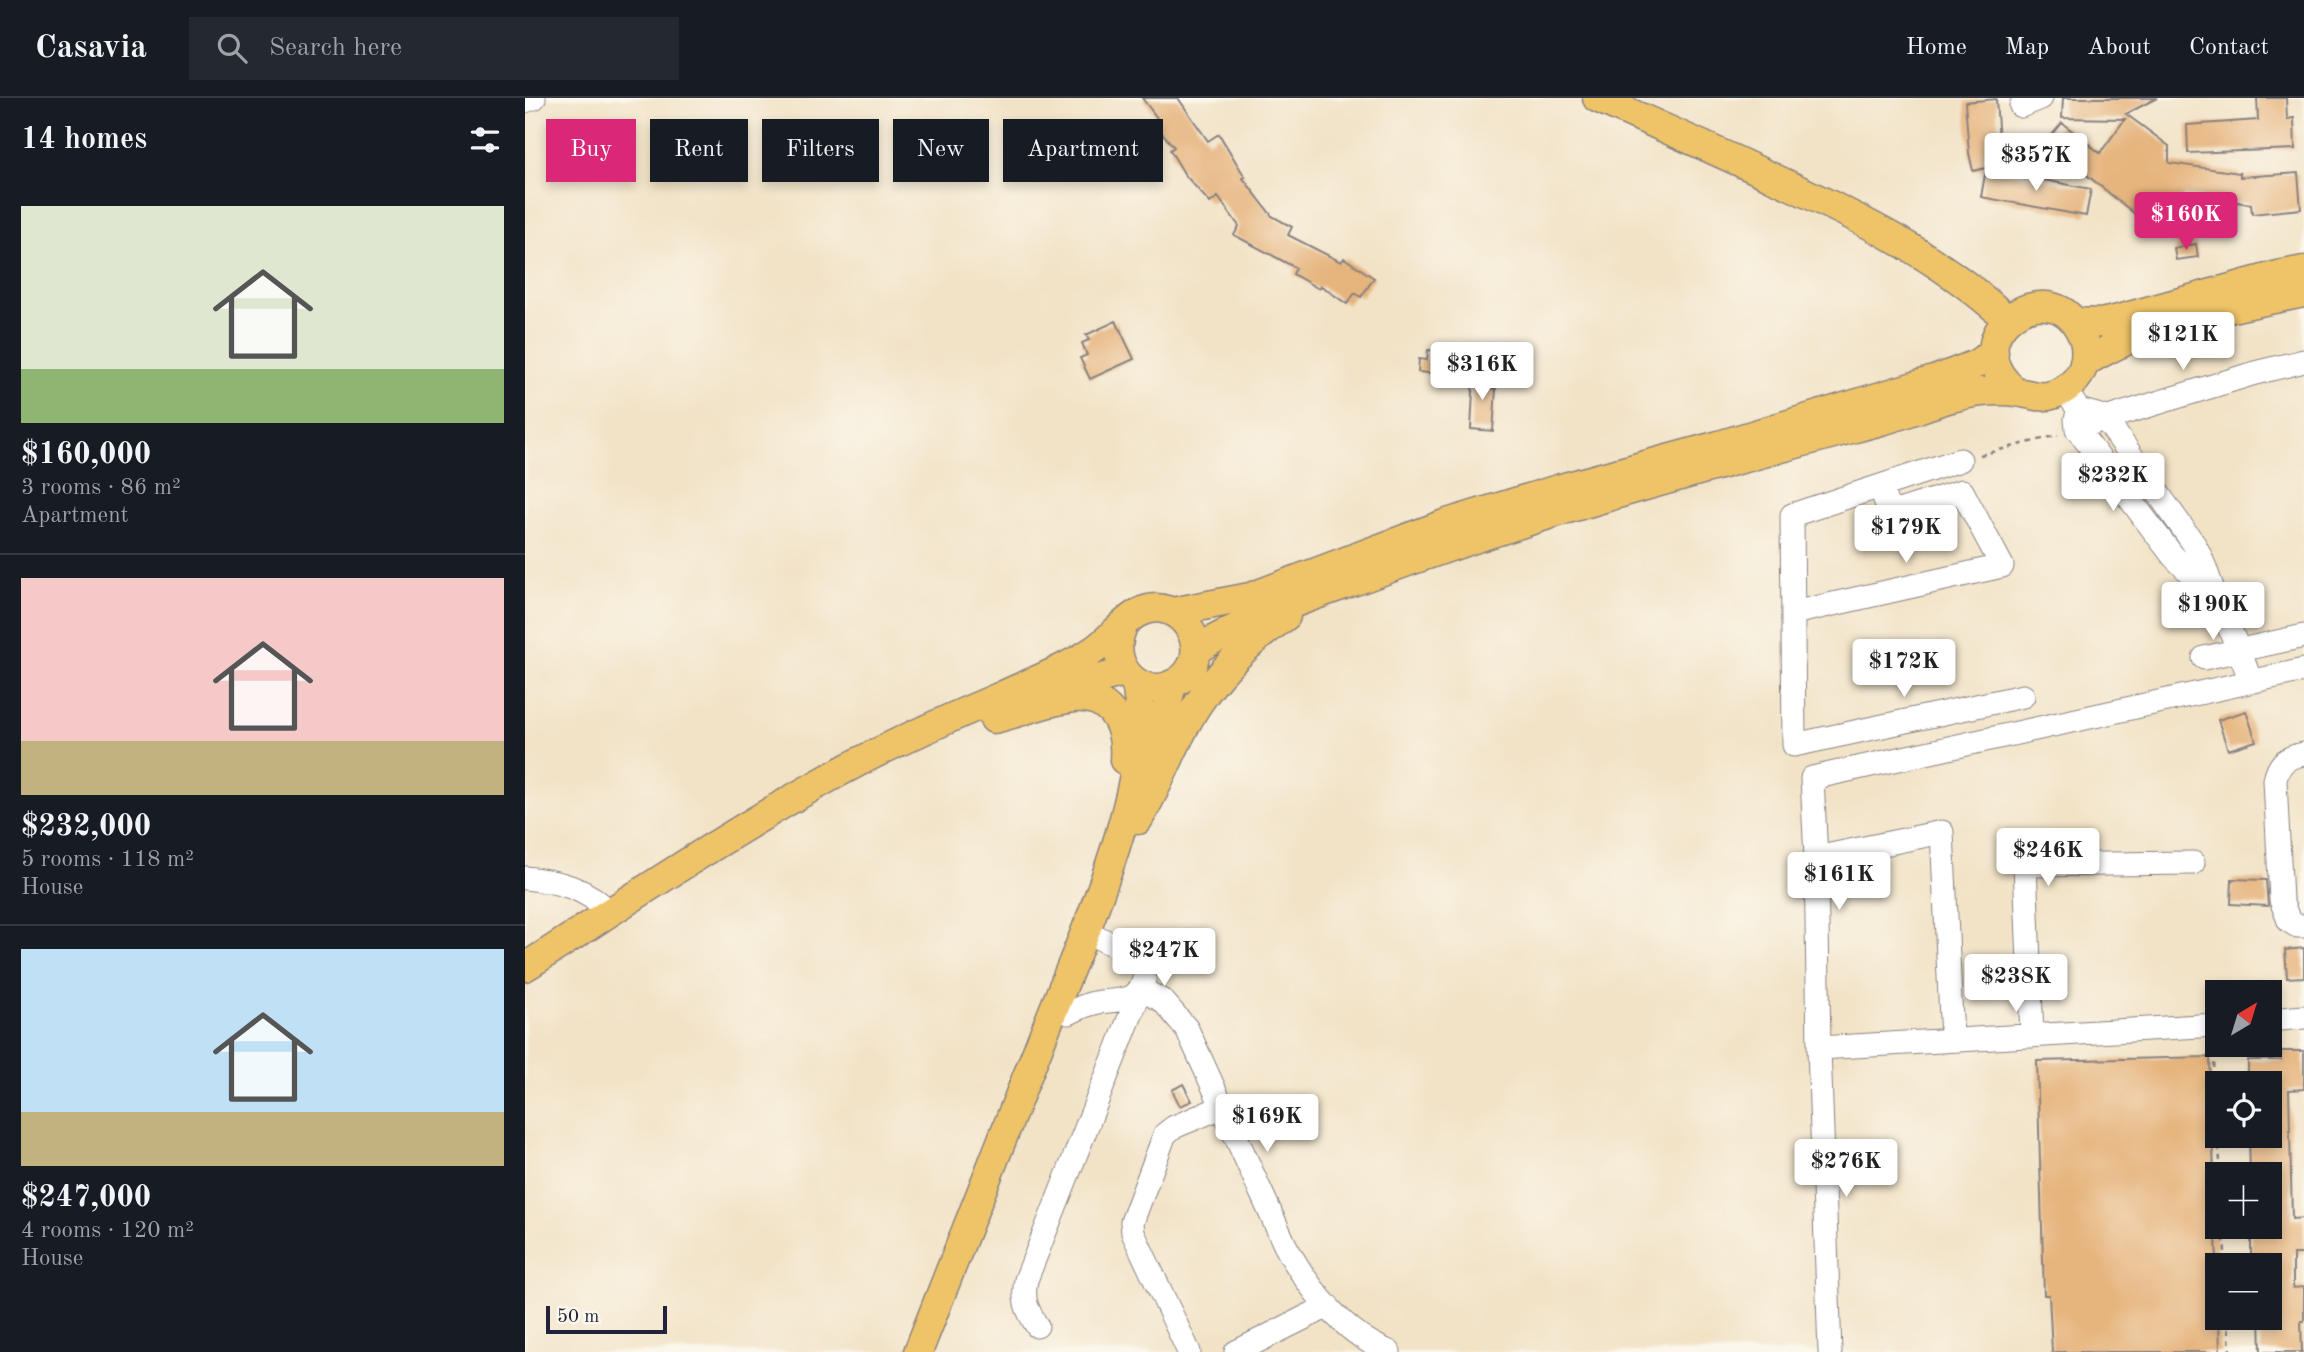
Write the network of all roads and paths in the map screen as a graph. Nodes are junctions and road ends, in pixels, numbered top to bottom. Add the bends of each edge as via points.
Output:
1 (534, 98) edge
2 (1605, 100) edge
3 (525, 102) edge
4 (2304, 270) edge
5 (2304, 293) edge
6 (2007, 319) junction
7 (2075, 322) junction
8 (1994, 352) junction
9 (2304, 361) edge
10 (2084, 363) junction
11 (2018, 391) junction
12 (2074, 409) junction
13 (2104, 417) junction
14 (1960, 460) joint
15 (1880, 486) junction
16 (2212, 587) junction
17 (1328, 591) junction
18 (1173, 612) junction
19 (1793, 612) junction
20 (1123, 626) junction
21 (2304, 636) edge
22 (1196, 650) junction
23 (2241, 650) junction
24 (2204, 658) dead end
25 (2304, 670) edge
26 (1130, 676) junction
27 (2251, 682) junction
28 (1172, 684) junction
29 (2022, 696) dead end
30 (994, 719) junction
31 (2304, 754) edge
32 (1130, 820) junction
33 (1816, 858) junction
34 (2193, 863) dead end
35 (525, 878) edge
36 (610, 913) junction
37 (2304, 926) edge
38 (1097, 937) junction
39 (525, 967) edge
40 (525, 986) edge
41 (1141, 989) junction
42 (1069, 1013) junction
43 (2304, 1017) edge
44 (2282, 1019) edge
45 (2205, 1026) edge
46 (2032, 1035) junction
47 (1952, 1039) junction
48 (1819, 1048) junction
49 (1222, 1107) junction
50 (1328, 1306) junction
51 (1037, 1326) dead end
52 (2229, 1330) edge
53 (918, 1352) edge
54 (935, 1352) edge
55 (1189, 1352) edge
56 (1236, 1352) edge
57 (1389, 1352) edge
58 (1830, 1352) edge
59 (2230, 1352) edge

1 - 3 street
2 - 6 main road via 1845,211 1930,260
4 - 7 main road via 2115,320
5 - 10 main road via 2159,328 2120,342
6 - 7 main road via 2025,308 2047,306
6 - 8 main road via 1999,329
7 - 10 main road via 2084,341
8 - 11 main road via 2000,375
8 - 18 main road via 1934,380 1444,524 1250,597
9 - 13 street
10 - 12 main road
11 - 12 main road via 2041,397 2056,394
11 - 17 main road via 1957,396 1608,497 1452,545
12 - 13 street
12 - 14 path
12 - 16 street via 2173,556
13 - 16 street via 2194,544
14 - 15 street
15 - 19 street via 1792,515
15 - 19 street via 1893,511 1962,491 2002,566
16 - 23 street
17 - 22 main road via 1238,626
17 - 32 main road via 1272,627 1219,675 1180,735 1166,769
18 - 20 main road via 1145,610
18 - 22 main road via 1188,623
19 - 29 street via 1794,745
20 - 26 main road via 1117,649 1119,662
20 - 36 main road via 1078,660 828,779
21 - 23 street
22 - 28 main road via 1189,671
23 - 24 street
23 - 27 street
25 - 27 street
26 - 28 main road via 1153,687
26 - 30 main road via 1075,685
26 - 32 main road via 1139,697
27 - 33 street via 1812,778
28 - 32 main road
30 - 32 main road via 1069,699 1082,698 1107,707 1125,741
30 - 40 main road via 910,756 763,835
31 - 37 street via 2283,761 2275,780 2281,900 2289,921
32 - 38 main road via 1121,878
32 - 53 main road
33 - 47 street via 1942,832
33 - 48 street
34 - 46 street via 2025,865
35 - 36 street via 585,892
36 - 39 main road
38 - 41 street via 1141,958 1145,970
38 - 42 main road
41 - 42 street via 1131,998 1091,1004
41 - 49 street via 1163,1002 1187,1029
41 - 51 street via 1026,1280 1025,1307
42 - 54 main road
43 - 44 street
45 - 46 street
46 - 47 street
47 - 48 street
48 - 58 street
49 - 50 street via 1285,1245
49 - 55 street via 1165,1134 1132,1222 1133,1233
50 - 56 street
50 - 57 street via 1360,1335
52 - 59 path

